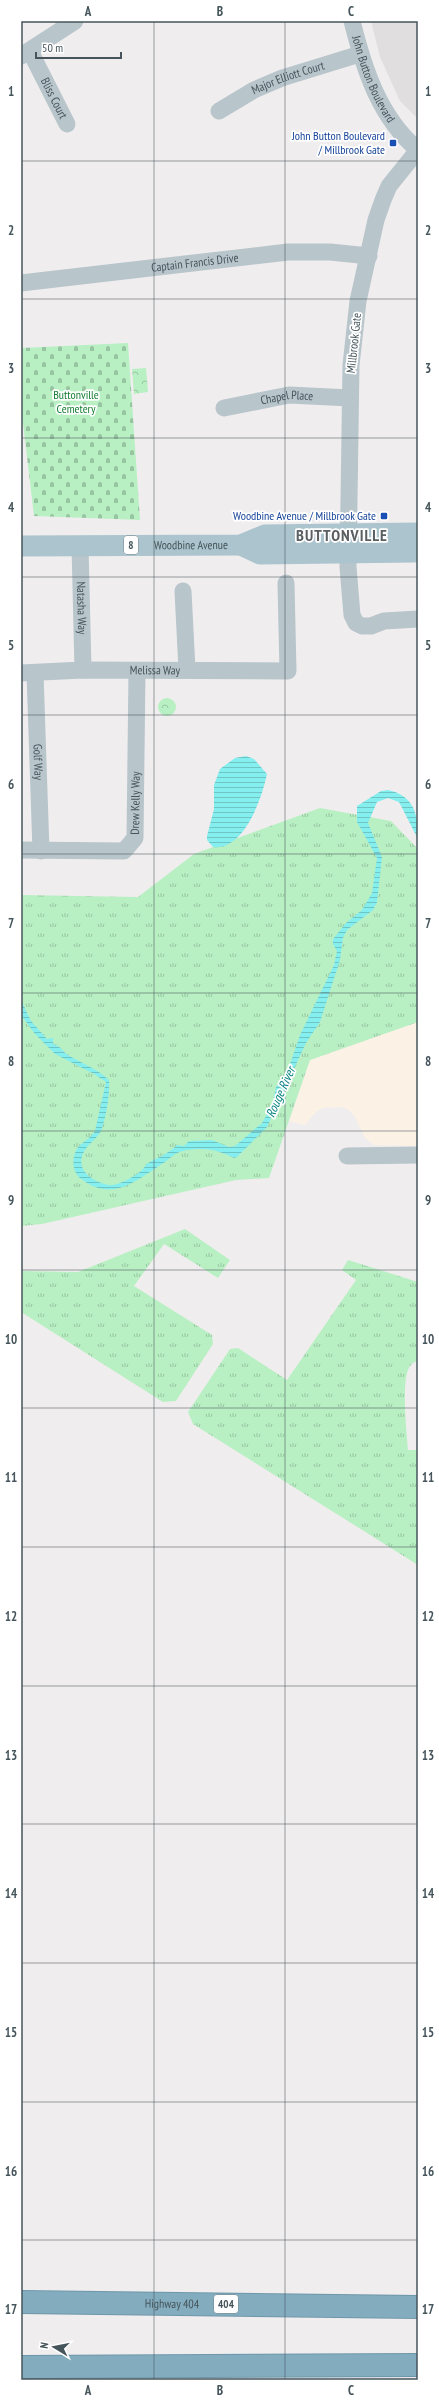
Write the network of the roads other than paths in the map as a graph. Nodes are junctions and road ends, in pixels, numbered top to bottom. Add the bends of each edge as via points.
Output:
1 (75, 21) edge
2 (352, 21) edge
3 (25, 53) edge
4 (360, 54) junction
5 (219, 111) dead end
6 (67, 124) dead end
7 (418, 150) edge
8 (369, 256) junction
9 (21, 283) edge
10 (350, 398) junction
11 (224, 408) dead end
12 (418, 532) edge
13 (349, 542) junction
14 (21, 546) edge
15 (80, 546) junction
16 (418, 550) edge
17 (286, 583) dead end
18 (183, 591) dead end
19 (418, 619) edge
20 (83, 670) junction
21 (188, 670) junction
22 (137, 671) junction
23 (28, 673) edge
24 (21, 850) edge
25 (41, 851) junction
26 (418, 1155) edge
27 (347, 1156) dead end
28 (26, 2301) edge
29 (418, 2307) edge
30 (418, 2365) edge
31 (21, 2368) edge

1 - 3 street
2 - 4 street, John Button Boulevard
3 - 6 street, Bliss Court
4 - 5 street, Major Elliott Court via 282,78 254,90
4 - 7 street, John Button Boulevard via 386,114 400,133
7 - 8 street, Millbrook Gate via 390,186 376,220
8 - 9 street, Captain Francis Drive via 330,252 288,252
8 - 10 street, Millbrook Gate via 353,335
10 - 11 street, Chapel Place via 290,395
10 - 13 street, Millbrook Gate
12 - 13 main road, Woodbine Avenue / 8
13 - 15 main road, Woodbine Avenue / 8 via 260,554 241,545
13 - 16 main road, Woodbine Avenue / 8 via 414,552
13 - 19 street, Millbrook Gate via 352,615 356,623 371,626 384,621
14 - 15 main road, Woodbine Avenue / 8
15 - 20 street, Natasha Way
17 - 21 street, Melissa Way via 288,671
18 - 21 street
20 - 22 street, Melissa Way
20 - 23 street, Melissa Way
21 - 22 street, Melissa Way
22 - 25 street, Drew Kelly Way via 135,838 124,851
23 - 25 street, Golf Way
24 - 25 street, Drew Kelly Way
26 - 27 street
28 - 29 highway, Highway 404 / 404
30 - 31 highway

